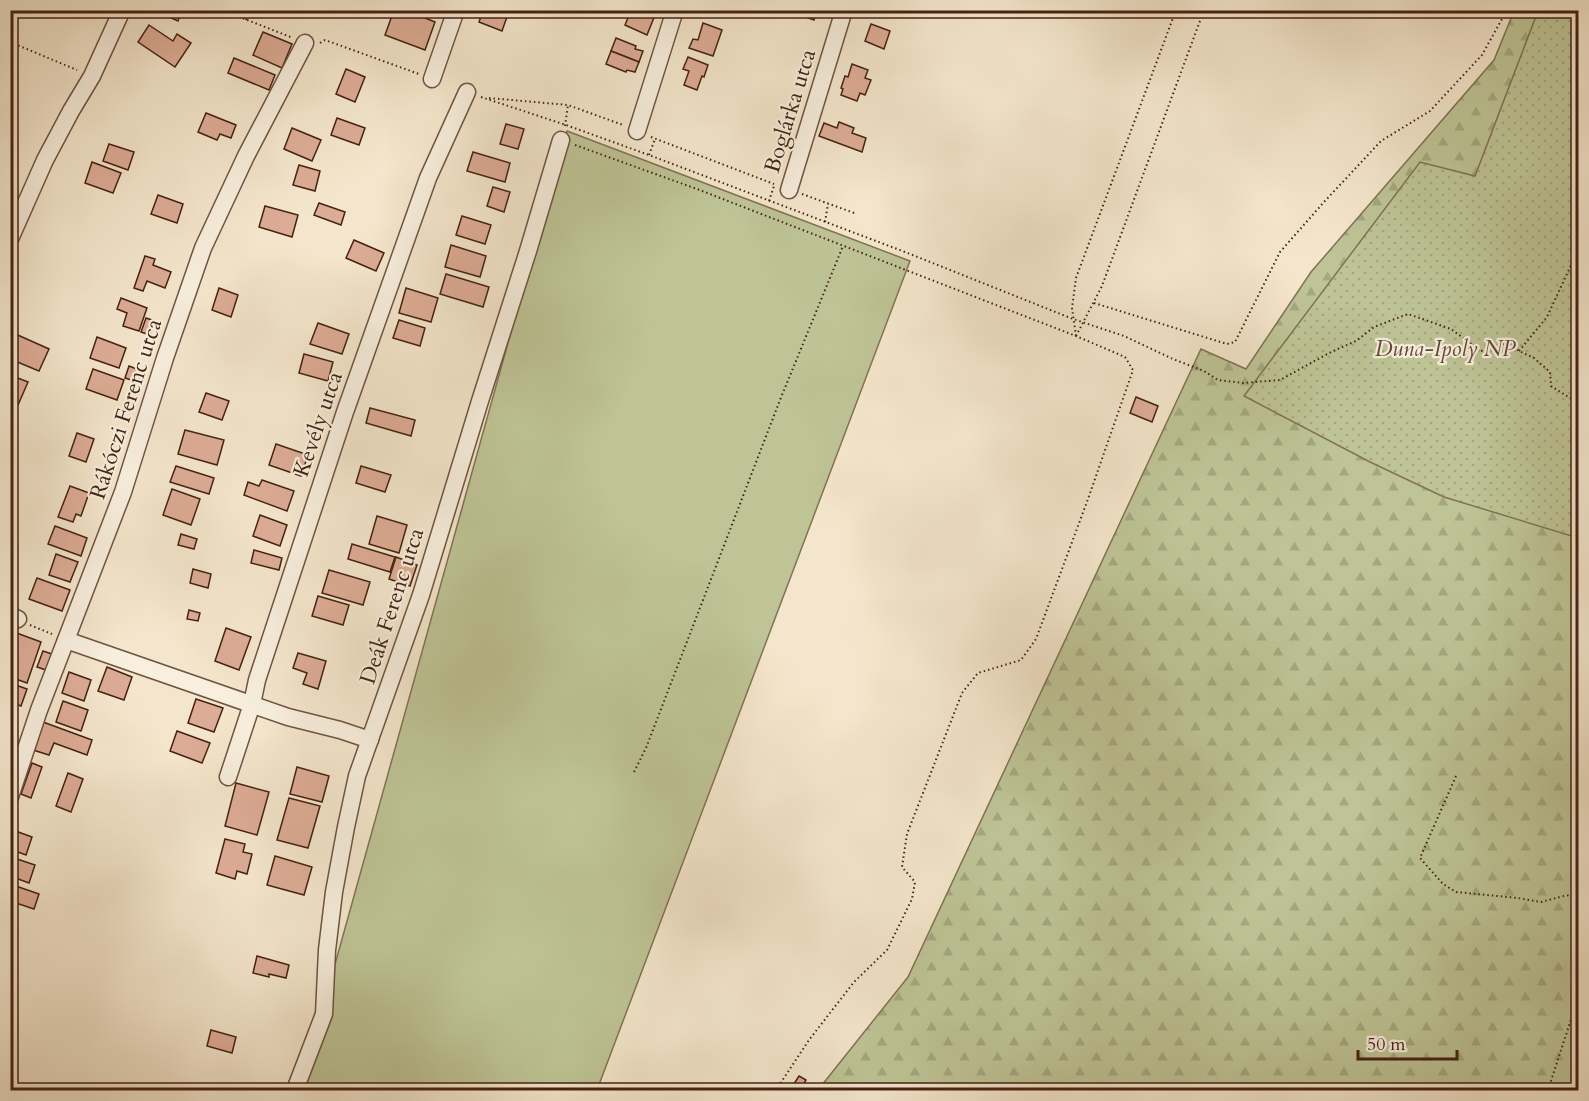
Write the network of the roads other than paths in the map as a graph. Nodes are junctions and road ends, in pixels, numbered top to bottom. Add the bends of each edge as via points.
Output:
1 (122, 10) edge
2 (456, 10) edge
3 (675, 10) edge
4 (844, 10) edge
5 (305, 43) road end
6 (432, 79) road end
7 (467, 92) dead end
8 (638, 131) road end
9 (563, 132) road end
10 (782, 187) road end
11 (10, 239) edge
12 (66, 640) junction
13 (252, 704) junction
14 (370, 740) junction
15 (228, 777) dead end
16 (10, 797) edge
17 (295, 1090) edge

1 - 11 street via 92,76 45,160
2 - 6 street
3 - 8 street
4 - 10 street, Boglárka utca
5 - 12 street, Rákóczi Ferenc utca via 203,248 123,492
7 - 13 street, Kevély utca via 428,178 345,412
9 - 14 street, Deák Ferenc utca via 421,595
12 - 13 street
12 - 16 street, Rákóczi Ferenc utca
13 - 14 street
13 - 15 street, Kevély utca
14 - 17 street, Deák Ferenc utca via 357,776 334,892 324,1014

